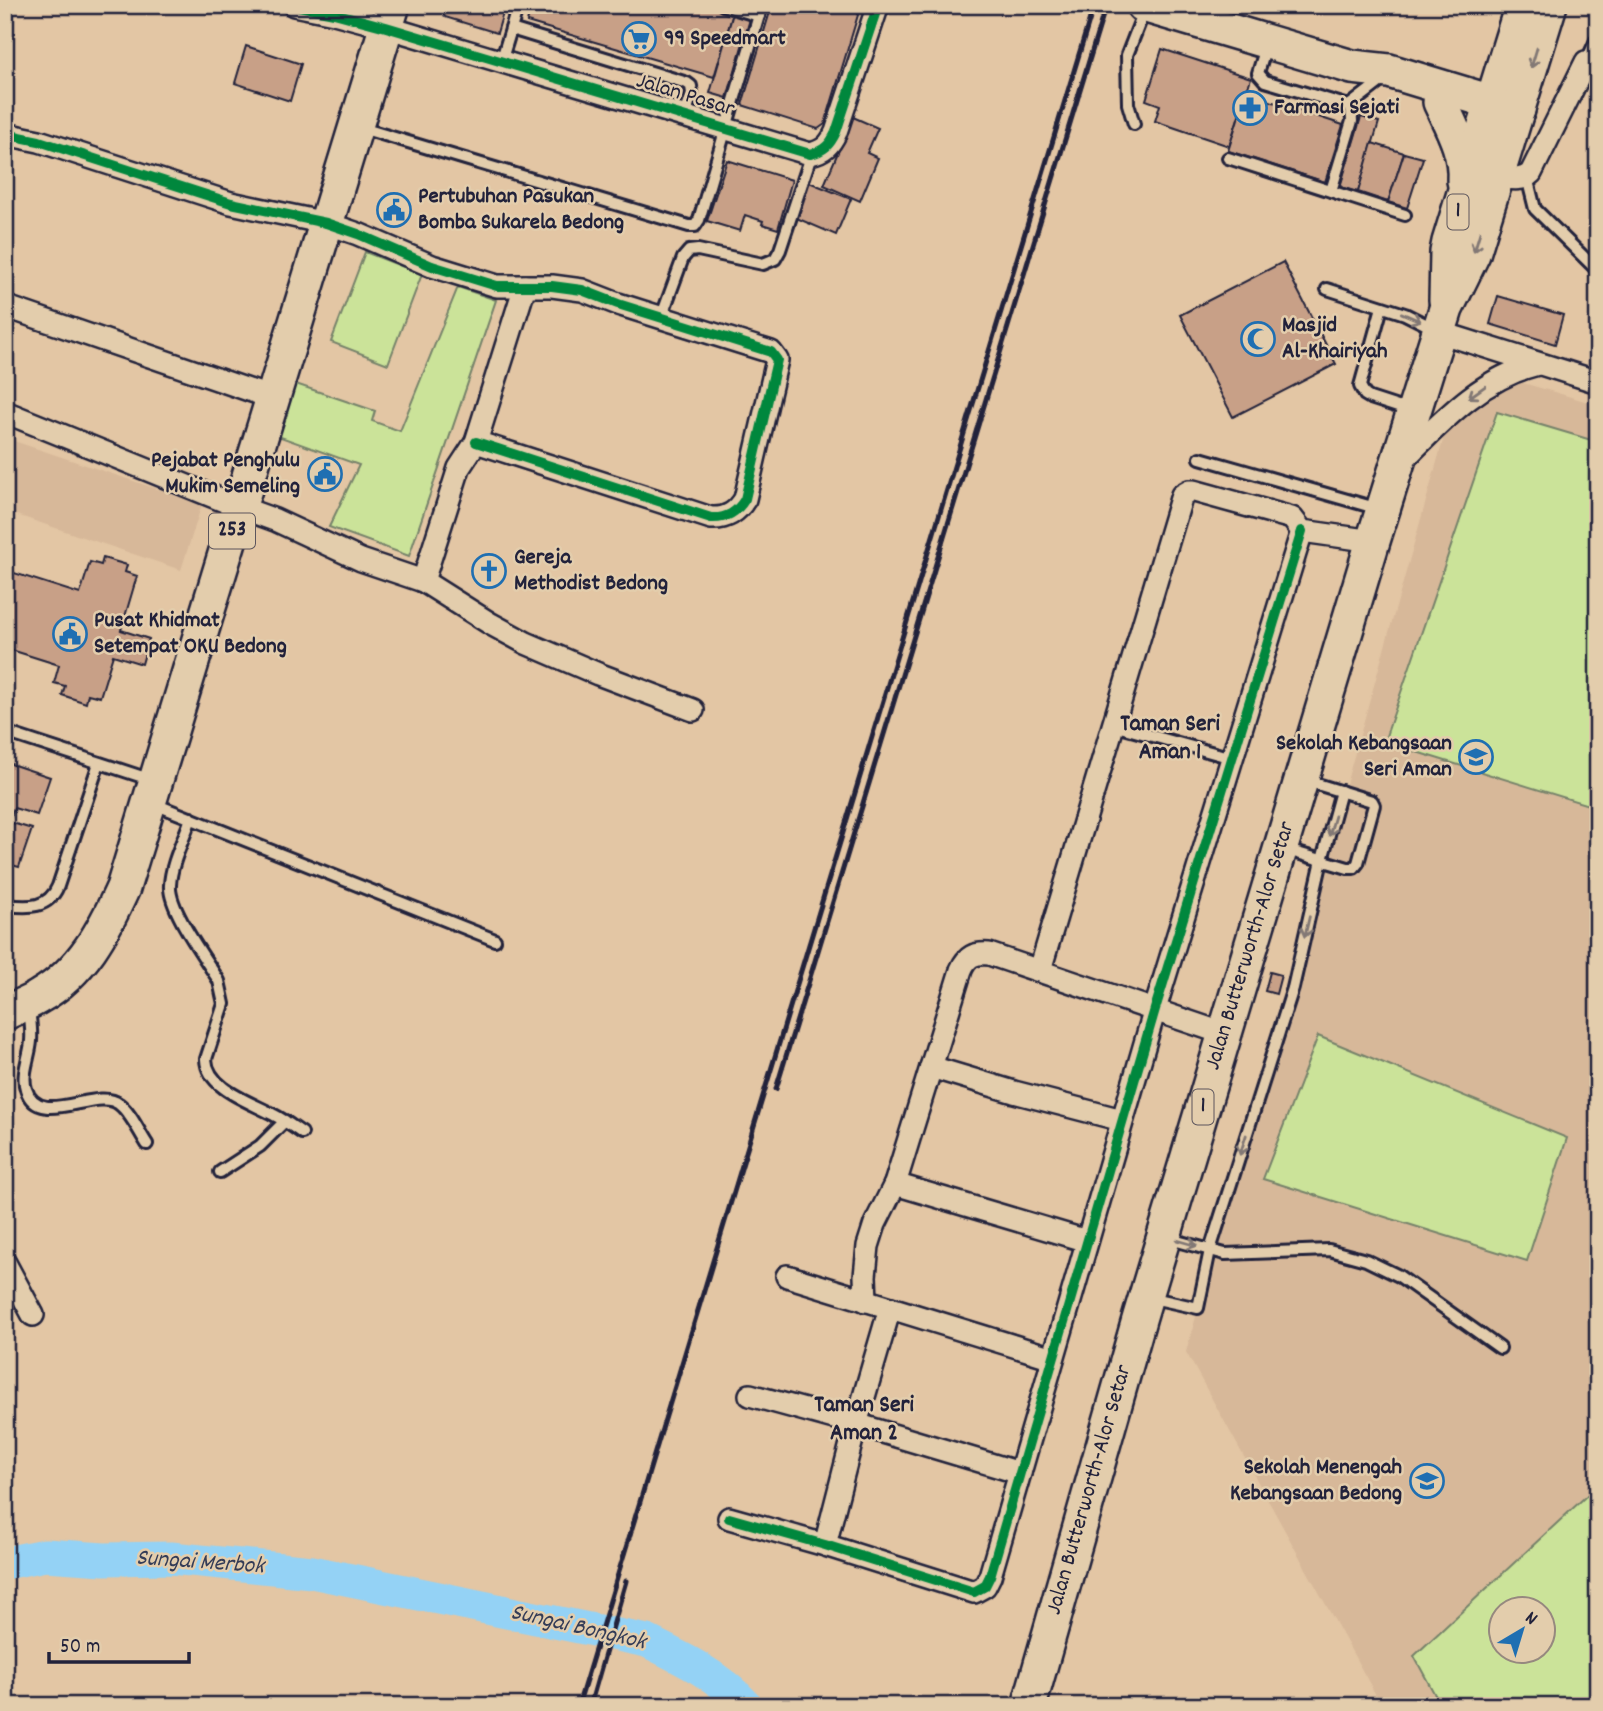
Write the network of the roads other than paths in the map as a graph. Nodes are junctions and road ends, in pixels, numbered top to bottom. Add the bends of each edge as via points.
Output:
1 (294, 5) edge
2 (518, 5) edge
3 (723, 5) edge
4 (878, 5) edge
5 (1522, 5) edge
6 (1550, 5) edge
7 (1144, 6) edge
8 (761, 11) edge
9 (389, 16) edge
10 (511, 29) junction
11 (1598, 36) edge
12 (1267, 41) junction
13 (1508, 49) junction
14 (501, 62) junction
15 (1592, 62) edge
16 (1366, 74) junction
17 (1446, 96) junction
18 (1351, 105) junction
19 (1502, 114) junction
20 (684, 118) junction
21 (1133, 124) dead end
22 (355, 127) junction
23 (726, 130) junction
24 (5, 134) edge
25 (813, 153) junction
26 (1228, 158) dead end
27 (1512, 177) junction
28 (1331, 191) junction
29 (1464, 194) junction
30 (1405, 215) dead end
31 (326, 223) junction
32 (1598, 271) edge
33 (525, 286) junction
34 (1328, 289) dead end
35 (1382, 306) junction
36 (7, 307) edge
37 (662, 318) junction
38 (1443, 321) junction
39 (1538, 364) junction
40 (1598, 382) edge
41 (272, 398) junction
42 (5, 412) edge
43 (1414, 412) junction
44 (476, 442) junction
45 (1200, 458) dead end
46 (1396, 466) junction
47 (239, 507) junction
48 (1383, 510) junction
49 (1302, 531) junction
50 (1373, 541) junction
51 (423, 581) junction
52 (693, 710) dead end
53 (1113, 725) junction
54 (5, 732) edge
55 (1232, 758) junction
56 (99, 763) junction
57 (1302, 779) junction
58 (152, 791) junction
59 (1342, 791) junction
60 (191, 818) junction
61 (1281, 848) junction
62 (1322, 860) junction
63 (5, 905) edge
64 (495, 940) dead end
65 (1040, 970) junction
66 (17, 1007) edge
67 (1155, 1009) junction
68 (1225, 1034) junction
69 (931, 1067) junction
70 (1122, 1120) junction
71 (285, 1121) junction
72 (302, 1133) dead end
73 (147, 1144) dead end
74 (220, 1172) dead end
75 (895, 1184) junction
76 (1163, 1237) junction
77 (1087, 1241) junction
78 (1210, 1250) junction
79 (5, 1263) edge
80 (787, 1276) dead end
81 (1145, 1296) junction
82 (866, 1301) junction
83 (890, 1308) junction
84 (33, 1315) dead end
85 (1500, 1348) dead end
86 (1053, 1358) junction
87 (750, 1395) dead end
88 (856, 1424) junction
89 (1020, 1473) junction
90 (729, 1518) dead end
91 (825, 1545) junction
92 (1028, 1706) edge

1 - 9 street, Jalan Pasar
2 - 10 lane
3 - 8 lane
4 - 25 street via 836,132 827,147
5 - 13 main road, Jalan Butterworth-Alor Setar / 1
6 -> 19 main road, Jalan Butterworth-Alor Setar / 1
7 - 12 main road
7 - 21 lane via 1126,55
8 - 23 lane
9 - 14 street, Jalan Pasar
9 - 22 main road, 253
10 - 14 lane
10 - 20 lane via 687,83 692,94
11 - 15 lane
12 - 16 main road
12 - 18 lane via 1259,69 1262,79
13 - 17 main road via 1484,77
13 - 19 main road, Jalan Butterworth-Alor Setar / 1
14 - 20 street, Jalan Pasar
15 - 27 street via 1535,167
16 - 17 main road via 1389,71
16 - 18 lane
17 - 19 main road
17 - 29 main road via 1465,168
18 - 28 lane via 1352,121
19 - 27 main road, Jalan Butterworth-Alor Setar / 1
19 - 29 main road, Jalan Butterworth-Alor Setar / 1
20 - 23 street, Jalan Pasar
22 - 23 lane via 692,227 699,220
22 - 31 main road, 253
23 - 25 street, Jalan Pasar
24 - 31 street via 231,203
25 - 37 lane via 775,259 763,264 689,251
26 - 28 lane
27 - 32 lane via 1535,209
27 -> 38 main road, Jalan Butterworth-Alor Setar / 1
28 - 30 lane
29 - 38 main road, Jalan Butterworth-Alor Setar / 1 via 1447,252
31 - 33 street via 432,266 497,286
31 - 41 main road, 253
33 - 37 street via 582,290
33 - 44 street
34 - 35 lane
35 -> 38 lane
35 - 43 lane via 1360,386 1370,398
36 - 41 street
37 - 44 street via 771,352 777,360 745,499 730,515 711,518
38 - 39 street
38 - 43 main road, Jalan Butterworth-Alor Setar / 1
39 - 40 street
39 -> 46 street via 1494,380 1463,402
41 - 47 main road, 253
42 - 47 street
43 - 46 main road, Jalan Butterworth-Alor Setar / 1
44 - 51 street via 459,468
45 - 48 lane
46 - 48 main road, Jalan Butterworth-Alor Setar / 1
47 - 51 street via 360,560
47 - 58 main road, 253
48 - 50 main road, Jalan Butterworth-Alor Setar / 1
49 - 50 street
49 - 53 street via 1292,518 1194,491 1182,495
49 - 55 street
50 - 57 main road, Jalan Butterworth-Alor Setar / 1
51 - 52 street via 526,643
53 - 55 lane
53 - 65 street
54 - 56 lane
55 - 67 street
56 - 58 lane
56 - 63 lane via 52,897 33,907
57 - 59 lane
57 - 61 main road, Jalan Butterworth-Alor Setar / 1
58 - 60 lane
58 - 66 main road, 253 via 123,888 90,950 66,977
59 -> 62 lane
59 - 62 lane via 1374,805 1358,863 1354,868
60 - 64 lane
60 - 71 lane via 169,888 223,994 206,1067 227,1090
61 - 62 lane
61 - 68 main road, Jalan Butterworth-Alor Setar / 1
62 -> 78 lane via 1293,988
65 - 67 street
65 - 69 street via 989,954 969,958 961,970
66 - 73 lane via 31,1043 24,1081 34,1101 61,1107 107,1098 118,1102
67 - 68 street
67 - 70 street
68 - 76 main road, Jalan Butterworth-Alor Setar / 1
69 - 70 street
69 - 75 street
70 - 77 street
71 - 72 lane
71 - 74 lane via 253,1152
75 - 77 street
75 - 82 street via 869,1246
76 -> 78 lane
76 - 81 main road, Jalan Butterworth-Alor Setar / 1
77 - 86 street
78 - 81 lane via 1198,1308
78 - 85 lane via 1225,1254 1329,1250 1366,1260 1399,1276
79 - 84 street
80 - 82 street
81 - 92 main road, Jalan Butterworth-Alor Setar / 1
82 - 83 street
83 - 86 street
83 - 88 street
86 - 89 street
87 - 88 street
88 - 89 street
88 - 91 street
89 - 91 street via 990,1576 980,1590
90 - 91 street

